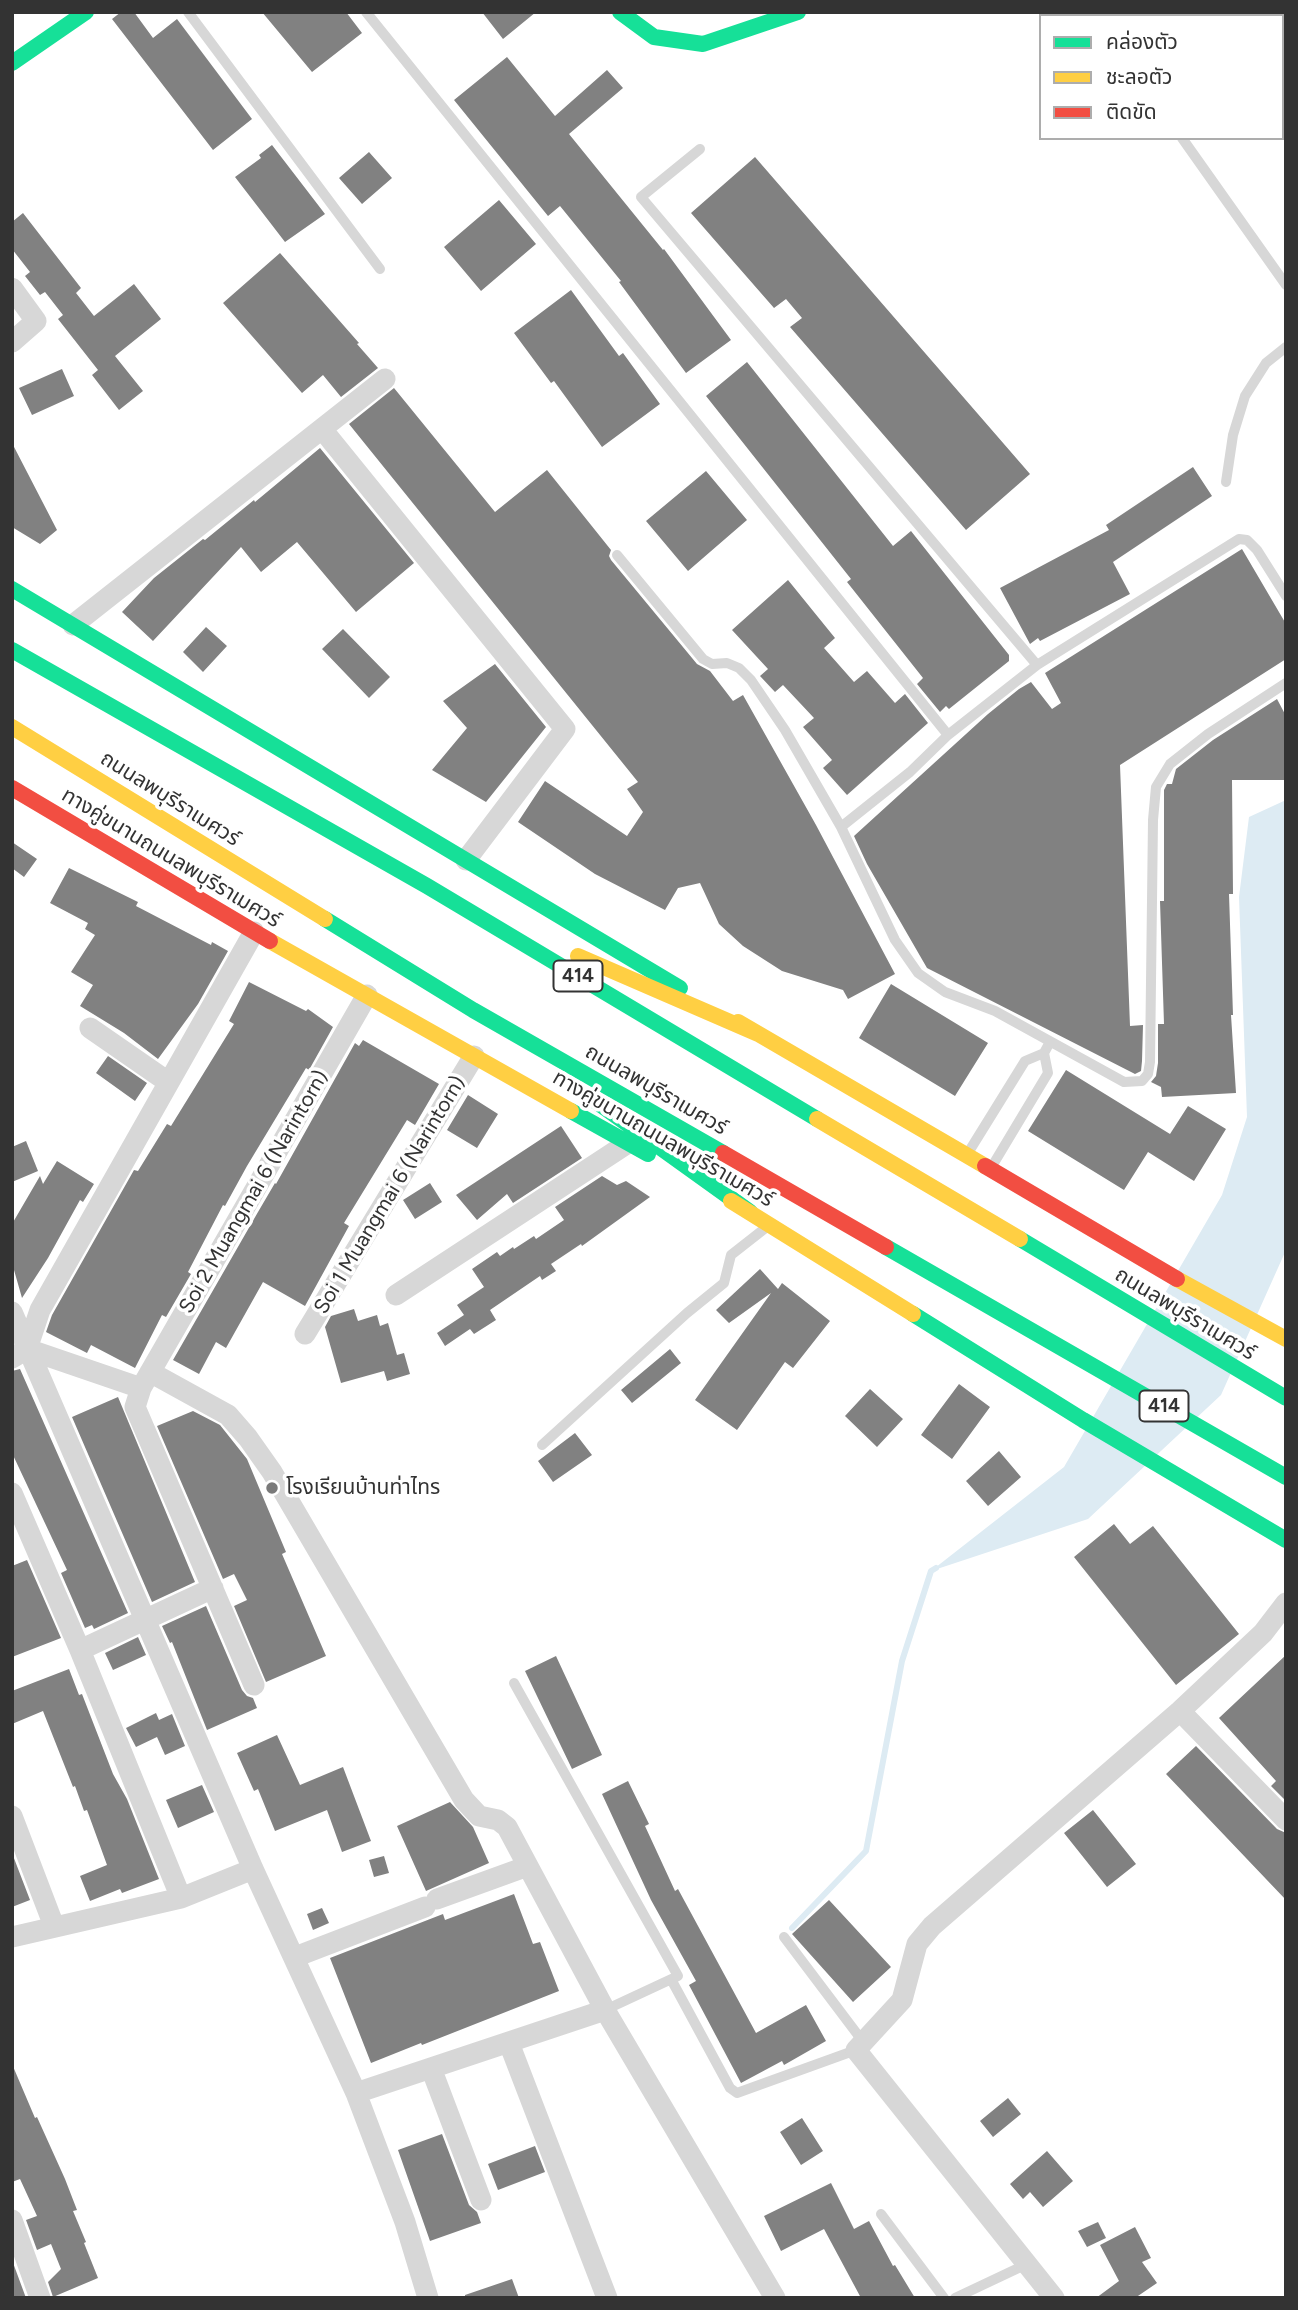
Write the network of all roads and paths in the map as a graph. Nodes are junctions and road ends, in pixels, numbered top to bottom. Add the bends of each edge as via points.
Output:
1 (86, 12) edge
2 (188, 12) edge
3 (366, 12) edge
4 (620, 12) edge
5 (798, 12) edge
6 (12, 63) edge
7 (1183, 140) edge
8 (700, 149) dead end
9 (380, 269) dead end
10 (1286, 285) edge
11 (12, 288) edge
12 (12, 342) edge
13 (1286, 347) edge
14 (385, 379) dead end
15 (322, 429) junction
16 (1226, 482) dead end
17 (617, 555) dead end
18 (12, 589) edge
19 (1286, 596) edge
20 (73, 625) junction
21 (12, 650) edge
22 (1037, 665) junction
23 (1286, 683) edge
24 (12, 727) edge
25 (948, 736) junction
26 (12, 788) edge
27 (841, 827) junction
28 (466, 860) junction
29 (427, 886) junction
30 (254, 932) junction
31 (367, 996) junction
32 (473, 1010) junction
33 (90, 1028) dead end
34 (758, 1034) junction
35 (1050, 1042) junction
36 (1044, 1053) junction
37 (474, 1056) junction
38 (168, 1082) junction
39 (628, 1143) junction
40 (966, 1156) junction
41 (990, 1170) junction
42 (750, 1212) junction
43 (771, 1224) junction
44 (396, 1295) dead end
45 (12, 1311) edge
46 (305, 1334) dead end
47 (1279, 1335) edge
48 (20, 1354) edge
49 (145, 1380) junction
50 (1286, 1398) edge
51 (542, 1445) dead end
52 (1286, 1477) edge
53 (12, 1493) edge
54 (1286, 1540) edge
55 (213, 1588) junction
56 (1286, 1604) edge
57 (144, 1620) junction
58 (80, 1650) junction
59 (514, 1683) dead end
60 (254, 1685) dead end
61 (1180, 1711) junction
62 (12, 1816) edge
63 (1286, 1820) edge
64 (528, 1866) junction
65 (253, 1869) junction
66 (181, 1898) junction
67 (54, 1926) junction
68 (12, 1937) edge
69 (784, 1937) dead end
70 (295, 1957) junction
71 (672, 1981) junction
72 (605, 2010) junction
73 (509, 2043) junction
74 (860, 2046) junction
75 (431, 2068) junction
76 (356, 2093) junction
77 (481, 2200) dead end
78 (881, 2214) dead end
79 (12, 2220) edge
80 (1027, 2264) junction
81 (40, 2298) edge
82 (428, 2298) edge
83 (607, 2298) edge
84 (775, 2298) edge
85 (944, 2298) edge
86 (955, 2298) edge
87 (1054, 2298) edge

1 - 6 main road
2 - 9 lane
3 - 25 lane
4 - 5 main road via 654,37 703,44
7 - 10 lane
8 - 22 lane via 641,197
11 - 12 street via 36,321
13 - 16 lane via 1266,363 1245,396
14 - 15 street
15 - 20 street
15 - 28 street via 565,729
17 - 27 lane via 703,659 739,668 751,680
18 - 20 main road, 414
19 - 22 lane via 1257,550 1239,539
20 - 28 main road, 414
21 - 29 main road, ถนนลพบุรีราเมศวร์ / 414
22 - 25 lane
23 - 35 lane via 1170,764 1156,787 1148,1074 1142,1081 1124,1082
24 - 32 main road, ถนนลพบุรีราเมศวร์ / 414
25 - 27 lane
26 - 30 main road, ทางคู่ขนานถนนลพบุรีราเมศวร์ / 414
27 - 35 lane via 895,940 918,973 945,992 995,1011
28 - 34 main road, 414
29 - 34 main road
29 - 50 main road, ถนนลพบุรีราเมศวร์ / 414
30 - 31 main road, ทางคู่ขนานถนนลพบุรีราเมศวร์ / 414
30 - 38 street
31 - 37 main road, ทางคู่ขนานถนนลพบุรีราเมศวร์ / 414
31 - 49 street, Soi 2 Muangmai 6 (Narintorn)
32 - 42 main road
32 - 52 main road, ถนนลพบุรีราเมศวร์ / 414
33 - 38 street
34 - 40 main road, 414
35 - 36 lane
36 - 40 lane via 1025,1061
36 - 41 lane via 1048,1073
37 - 39 main road, ทางคู่ขนานถนนลพบุรีราเมศวร์ / 414
37 - 46 street, Soi 1 Muangmai 6 (Narintorn)
38 - 48 street
39 - 42 main road, ทางคู่ขนานถนนลพบุรีราเมศวร์ / 414
39 - 44 street
40 - 41 main road, 414
41 - 47 main road, 414
42 - 43 main road, ทางคู่ขนานถนนลพบุรีราเมศวร์ / 414
43 - 51 lane via 731,1255 724,1283
43 - 54 main road, ทางคู่ขนานถนนลพบุรีราเมศวร์ / 414 via 1083,1420
45 - 48 street
48 - 49 street
48 - 57 street
49 - 55 street, Soi 2 Muangmai 6 (Narintorn) via 135,1407
49 - 64 street via 228,1415 248,1438 312,1537 464,1800 480,1816 503,1823
53 - 58 street
55 - 57 street
55 - 60 street, Soi 2 Muangmai 6 (Narintorn)
56 - 61 street via 1263,1633
57 - 58 street
57 - 65 street
58 - 66 street
59 - 71 lane via 678,1976
61 - 63 street
61 - 74 street via 932,1926 917,1944 902,2000
62 - 67 street
64 - 70 street
64 - 72 street
65 - 66 street
65 - 70 street
66 - 67 street
67 - 68 street
69 - 74 lane
70 - 76 street
71 - 72 lane
71 - 74 lane via 730,2088 737,2093
72 - 73 street
72 - 84 street
73 - 75 street
73 - 83 street
74 - 80 street
75 - 76 street
75 - 77 street
76 - 82 street
78 - 85 lane
79 - 81 street
80 - 86 lane
80 - 87 street

